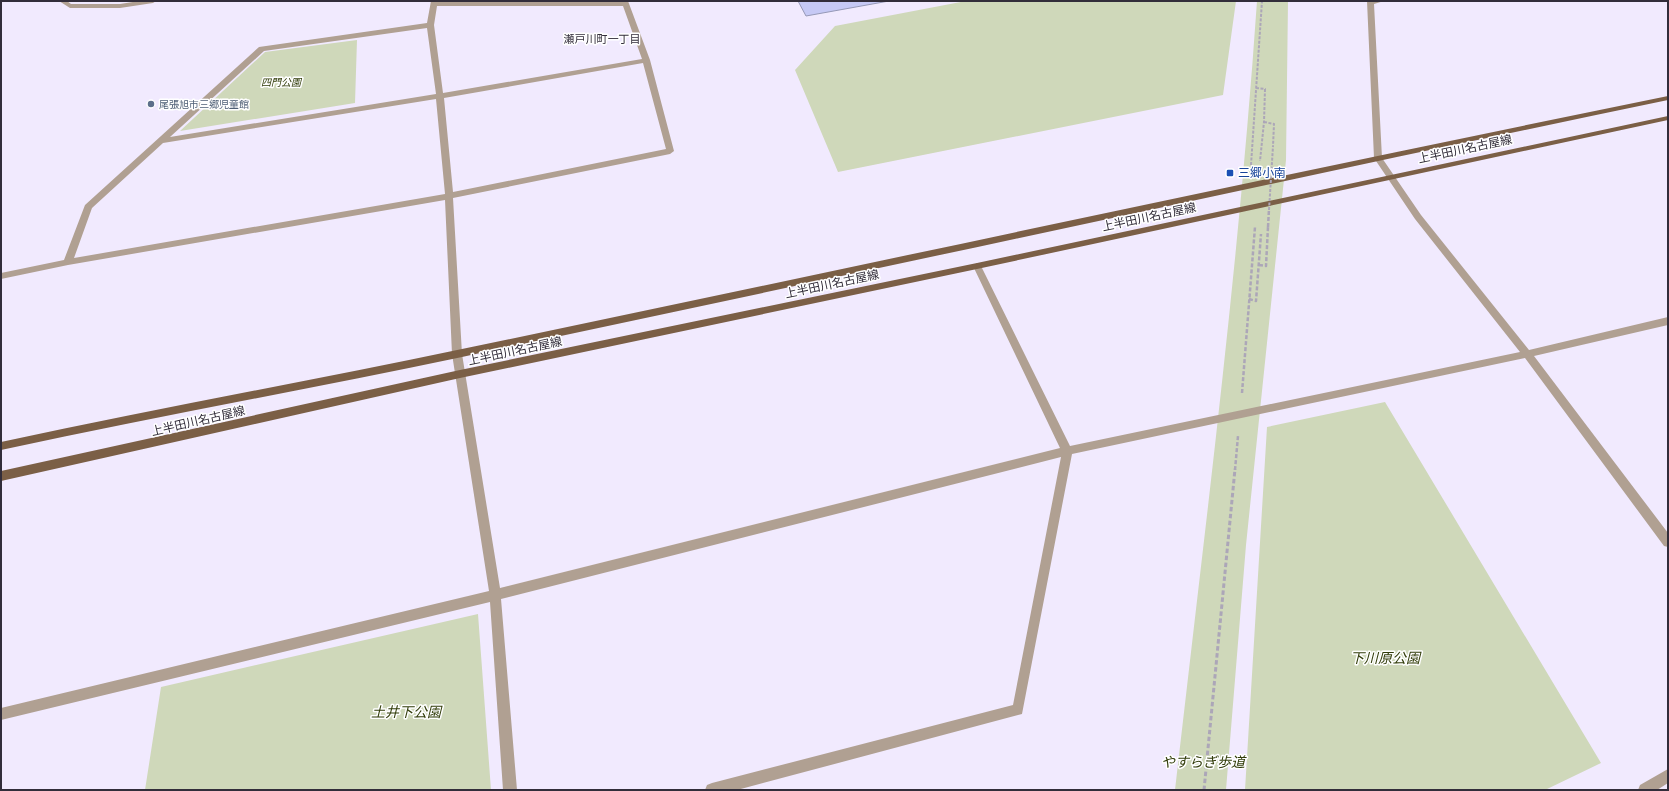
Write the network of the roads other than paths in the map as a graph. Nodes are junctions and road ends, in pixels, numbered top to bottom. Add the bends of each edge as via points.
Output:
1 (62, 1) edge
2 (153, 1) edge
3 (1381, 1) edge
4 (434, 2) edge
5 (625, 2) edge
6 (1370, 2) edge
7 (430, 25) junction
8 (646, 60) junction
9 (440, 96) junction
10 (1668, 98) edge
11 (1668, 118) edge
12 (160, 141) junction
13 (1378, 158) junction
14 (1391, 177) junction
15 (449, 196) junction
16 (68, 262) junction
17 (978, 266) junction
18 (1, 276) edge
19 (1668, 321) edge
20 (457, 354) junction
21 (1527, 354) junction
22 (460, 374) junction
23 (1, 446) edge
24 (1067, 451) junction
25 (1, 476) edge
26 (1668, 542) edge
27 (495, 596) junction
28 (1, 714) edge
29 (1668, 776) edge
30 (510, 790) edge
31 (712, 790) edge
32 (1645, 790) edge

1 - 2 street via 70,6 120,6
3 - 6 street
4 - 5 street
4 - 7 street
5 - 8 street
6 - 13 street
7 - 9 street
7 - 12 street via 262,49
8 - 9 street
8 - 15 street via 670,152
9 - 12 street
9 - 15 street
10 - 13 main road, 上半田川名古屋線
11 - 14 main road, 上半田川名古屋線
12 - 16 street via 88,207
13 - 14 street
13 - 20 main road, 上半田川名古屋線
14 - 17 main road, 上半田川名古屋線
14 - 21 street via 1418,217
15 - 16 street
15 - 20 street
16 - 18 street
17 - 22 main road, 上半田川名古屋線
17 - 24 street
19 - 21 street
20 - 22 street
20 - 23 main road, 上半田川名古屋線
21 - 24 street
21 - 26 street
22 - 25 main road, 上半田川名古屋線
22 - 27 street
24 - 27 street
24 - 31 street via 1018,710
27 - 28 street
27 - 30 street
29 - 32 street

